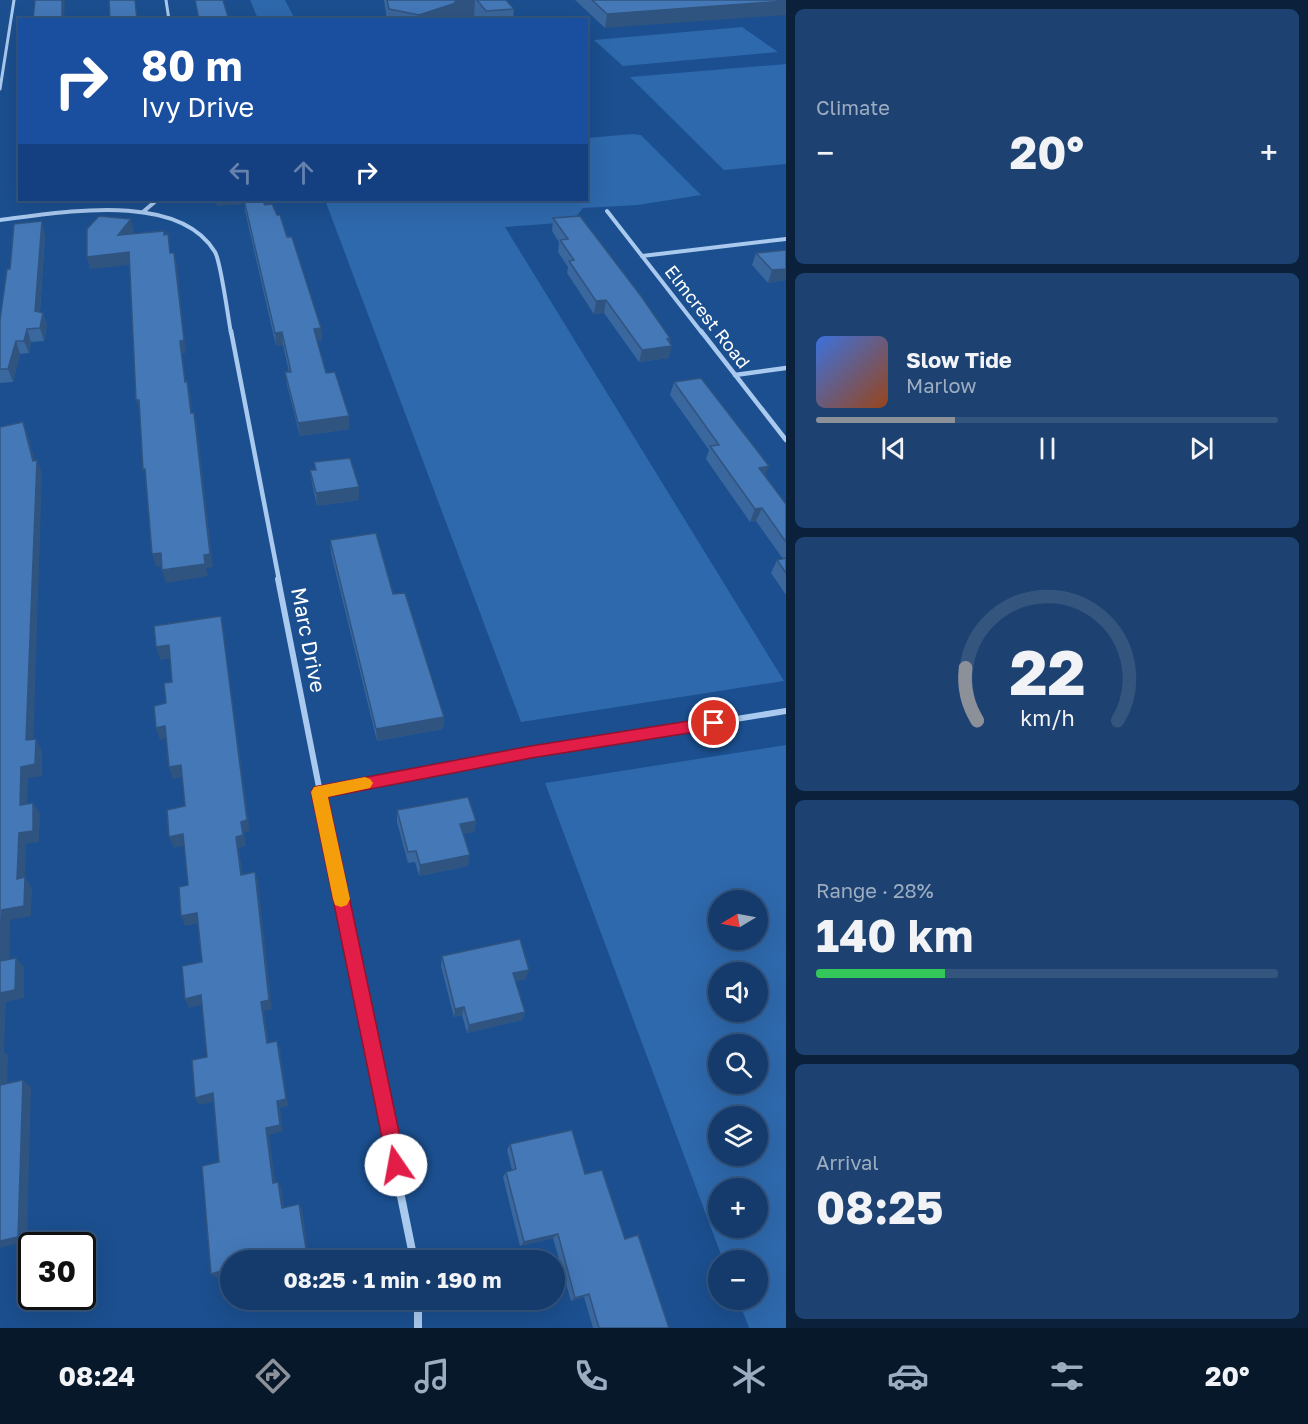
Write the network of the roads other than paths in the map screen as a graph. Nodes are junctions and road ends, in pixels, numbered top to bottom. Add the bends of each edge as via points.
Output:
1 (14, 0) edge
2 (166, 0) edge
3 (169, 18) edge
4 (0, 88) edge
5 (156, 201) edge
6 (144, 211) junction
7 (607, 211) dead end
8 (0, 220) edge
9 (786, 239) edge
10 (642, 256) junction
11 (786, 368) edge
12 (735, 375) junction
13 (786, 440) edge
14 (786, 711) edge
15 (319, 792) junction
16 (412, 1250) edge
17 (418, 1310) edge
18 (418, 1328) edge

1 - 4 street
2 - 3 street
5 - 6 street
6 - 8 street, Marc Drive via 93,211
6 - 15 street, Marc Drive via 192,228 216,252
7 - 10 street, Elmcrest Road
9 - 10 street
10 - 12 street, Elmcrest Road
11 - 12 street
12 - 13 street, Elmcrest Road
14 - 15 street via 531,752
15 - 16 street, Marc Drive
17 - 18 street

